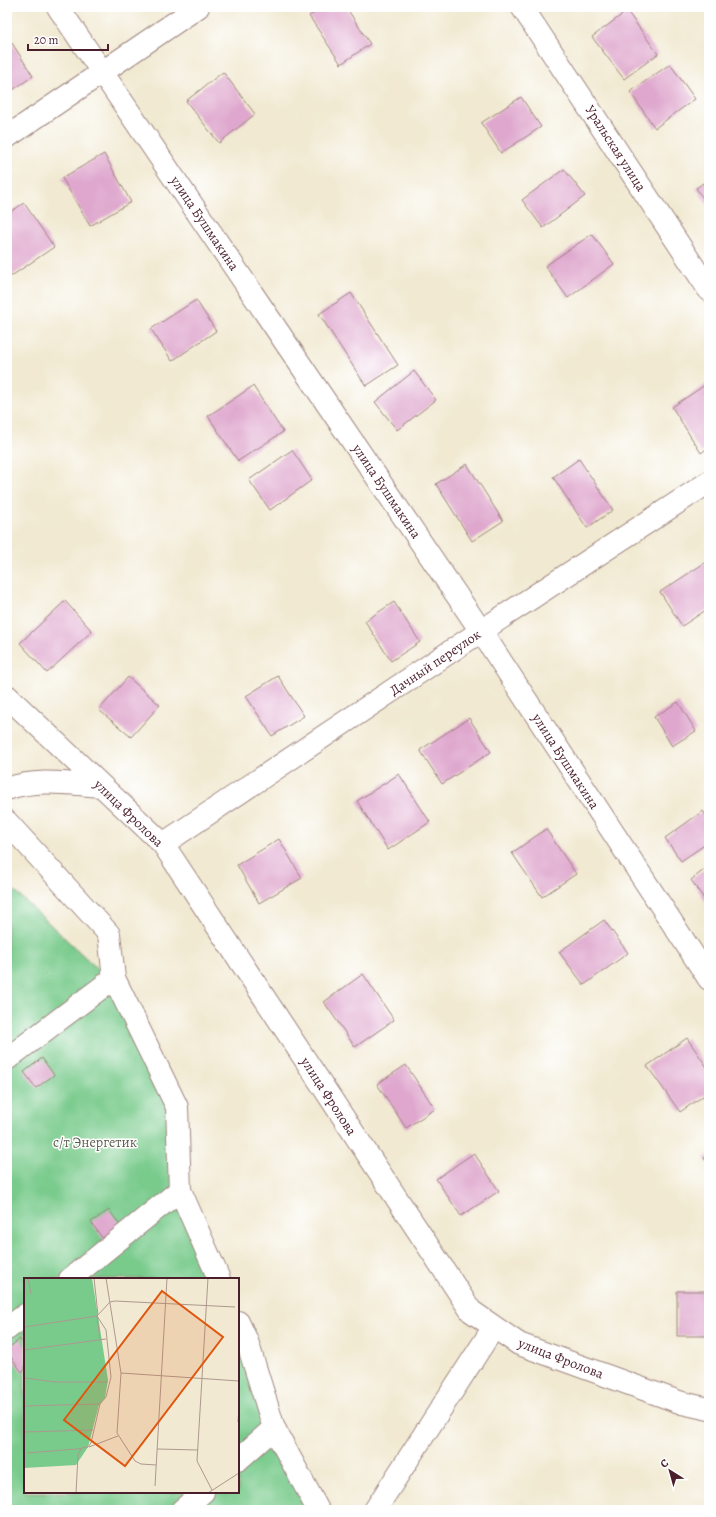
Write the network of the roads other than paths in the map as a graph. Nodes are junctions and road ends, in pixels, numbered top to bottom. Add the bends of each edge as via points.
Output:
1 (58, 7) edge
2 (198, 7) edge
3 (522, 7) edge
4 (104, 72) junction
5 (7, 137) edge
6 (709, 290) edge
7 (709, 482) edge
8 (481, 631) junction
9 (7, 696) edge
10 (102, 786) junction
11 (7, 789) edge
12 (7, 822) edge
13 (163, 844) junction
14 (114, 978) junction
15 (709, 979) edge
16 (7, 1059) edge
17 (180, 1190) junction
18 (71, 1278) edge
19 (219, 1278) edge
20 (24, 1316) edge
21 (239, 1324) edge
22 (494, 1327) junction
23 (7, 1330) edge
24 (709, 1409) edge
25 (274, 1428) junction
26 (239, 1459) edge
27 (201, 1493) edge
28 (182, 1510) edge
29 (318, 1510) edge
30 (375, 1510) edge

1 - 4 street, улица Бушмакина
2 - 4 street
3 - 6 street, Уральская улица
4 - 5 street
4 - 8 street, улица Бушмакина
7 - 8 street, Дачный переулок
8 - 13 street, Дачный переулок
8 - 15 street, улица Бушмакина
9 - 10 street, улица Фролова
10 - 11 street via 48,782 21,784
10 - 13 street, улица Фролова
12 - 14 street via 109,934
13 - 22 street, улица Фролова via 471,1311
14 - 16 street
14 - 17 street via 177,1107
17 - 18 street
17 - 19 street
20 - 23 street
21 - 25 street
22 - 24 street, улица Фролова via 519,1344 682,1403
22 - 30 street
25 - 26 street
25 - 29 street
27 - 28 street

